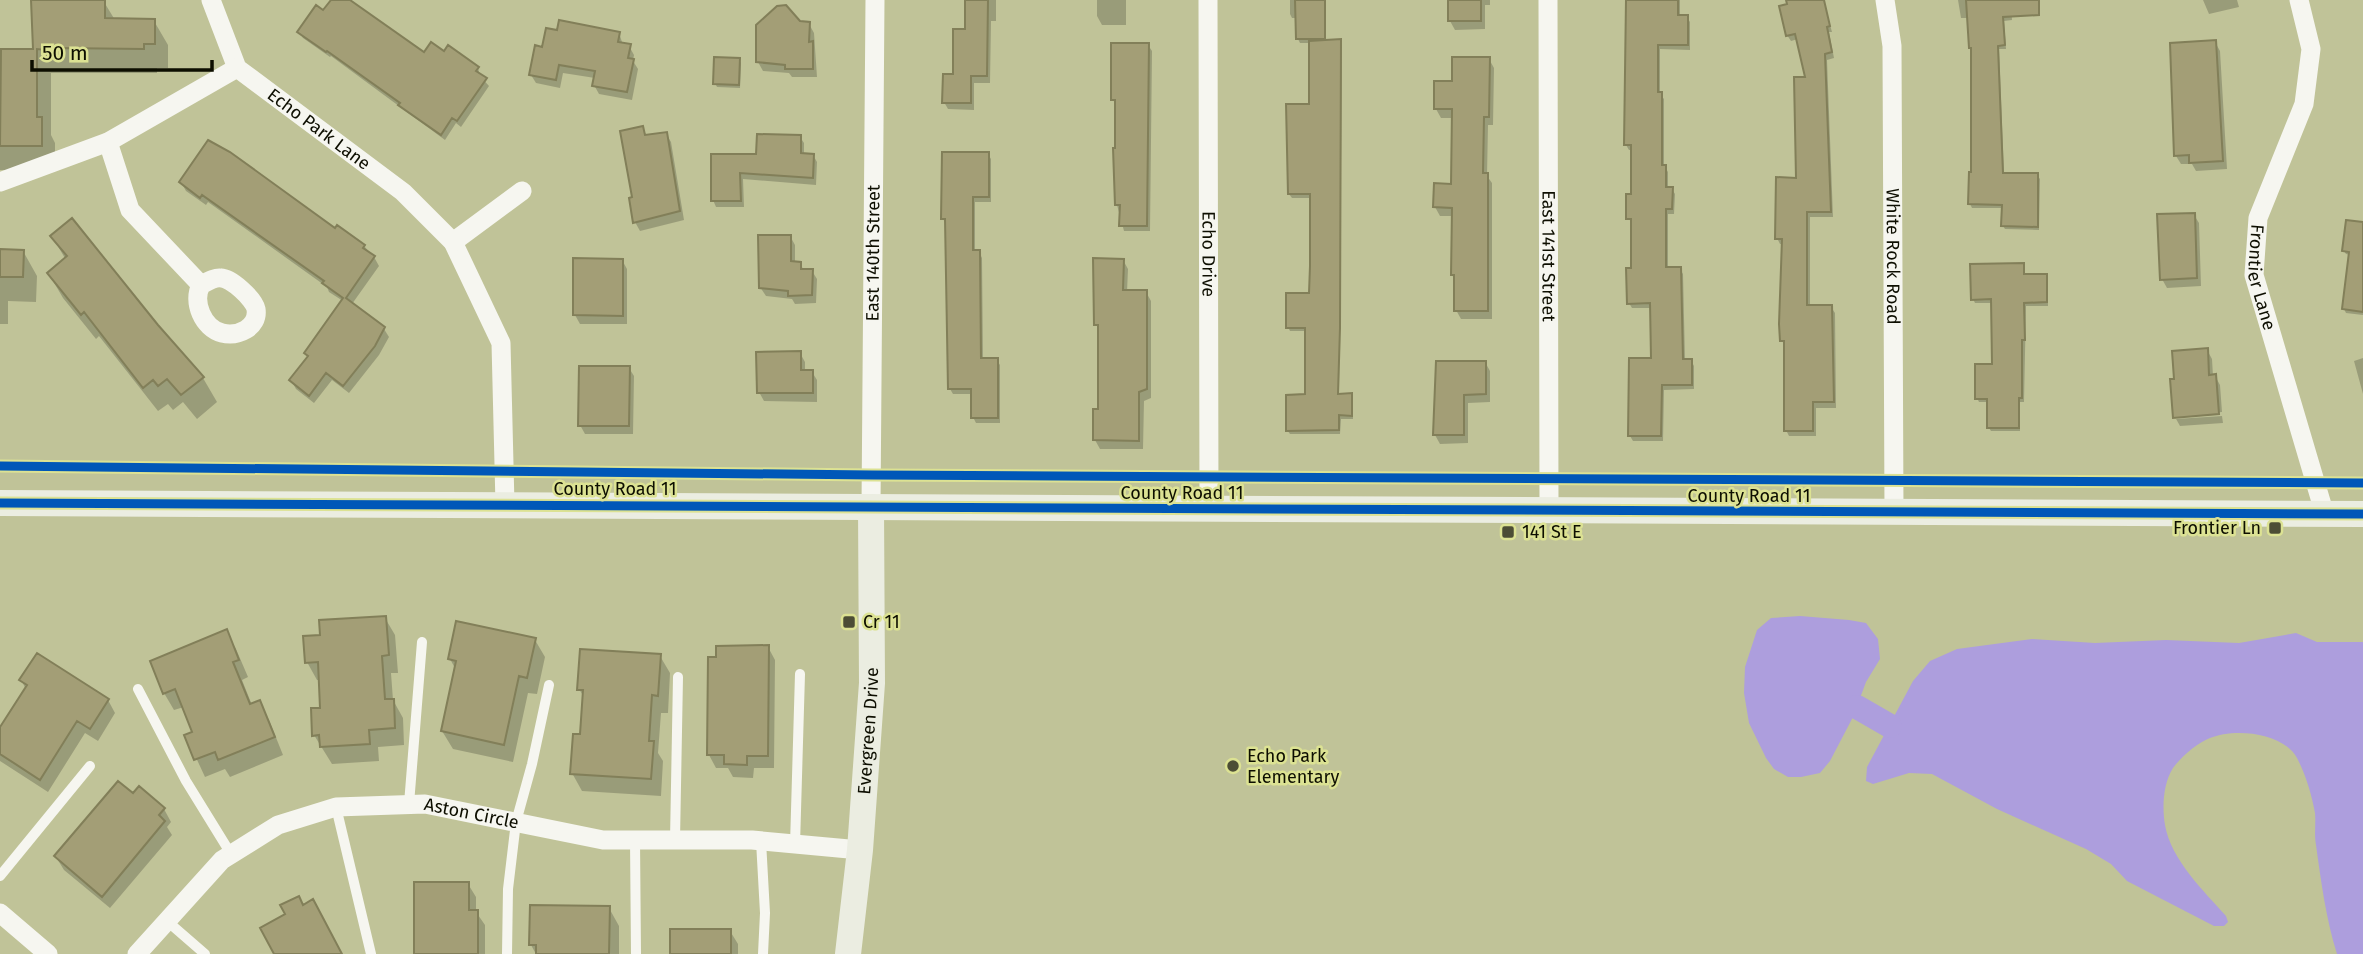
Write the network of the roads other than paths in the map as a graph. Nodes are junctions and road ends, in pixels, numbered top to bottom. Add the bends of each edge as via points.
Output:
1 (211, 0) edge
2 (875, 0) edge
3 (1208, 0) edge
4 (1548, 0) edge
5 (1885, 0) edge
6 (2299, 0) edge
7 (237, 68) junction
8 (108, 142) junction
9 (0, 182) edge
10 (522, 191) dead end
11 (453, 242) junction
12 (201, 285) dead end
13 (0, 503) edge
14 (505, 505) junction
15 (871, 507) junction
16 (1209, 509) junction
17 (1549, 510) junction
18 (1894, 513) junction
19 (2325, 514) junction
20 (2363, 514) edge
21 (422, 642) dead end
22 (800, 674) dead end
23 (678, 677) dead end
24 (549, 685) dead end
25 (138, 689) dead end
26 (90, 766) dead end
27 (409, 804) junction
28 (336, 807) junction
29 (516, 822) junction
30 (635, 840) junction
31 (675, 840) junction
32 (761, 841) junction
33 (795, 845) junction
34 (860, 850) junction
35 (231, 854) junction
36 (0, 876) edge
37 (0, 913) edge
38 (167, 921) junction
39 (48, 954) edge
40 (137, 954) edge
41 (205, 954) edge
42 (371, 954) edge
43 (507, 954) edge
44 (636, 954) edge
45 (763, 954) edge
46 (848, 954) edge

1 - 7 street
2 - 15 street, East 140th Street
3 - 16 street, Echo Drive
4 - 17 street, East 141st Street
5 - 18 street, White Rock Road via 1892,46
6 - 19 street, Frontier Lane via 2311,49 2304,104 2258,218 2254,275
7 - 8 street
7 - 11 street, Echo Park Lane via 403,192
8 - 9 street
8 - 12 street via 130,211
10 - 11 street
11 - 14 street, Echo Park Lane via 501,343
13 - 14 street, County Road 11
14 - 15 street, County Road 11
15 - 16 street, County Road 11
15 - 34 street, Evergreen Drive via 872,683
16 - 17 street, County Road 11
17 - 18 street, County Road 11
18 - 19 street, County Road 11
19 - 20 street, County Road 11
21 - 27 lane
22 - 33 lane
23 - 31 lane
24 - 29 lane
25 - 35 lane
26 - 36 lane
27 - 28 street, Aston Circle
27 - 29 street, Aston Circle
28 - 35 street, Aston Circle via 278,825
28 - 42 lane
29 - 30 street, Aston Circle via 603,840
29 - 43 lane
30 - 31 street, Aston Circle
30 - 44 lane
31 - 32 street, Aston Circle
32 - 33 street, Aston Circle
32 - 45 lane
33 - 34 street, Aston Circle
34 - 46 street, Evergreen Drive
35 - 38 street, Aston Circle
37 - 39 street
38 - 40 street, Aston Circle
38 - 41 lane

